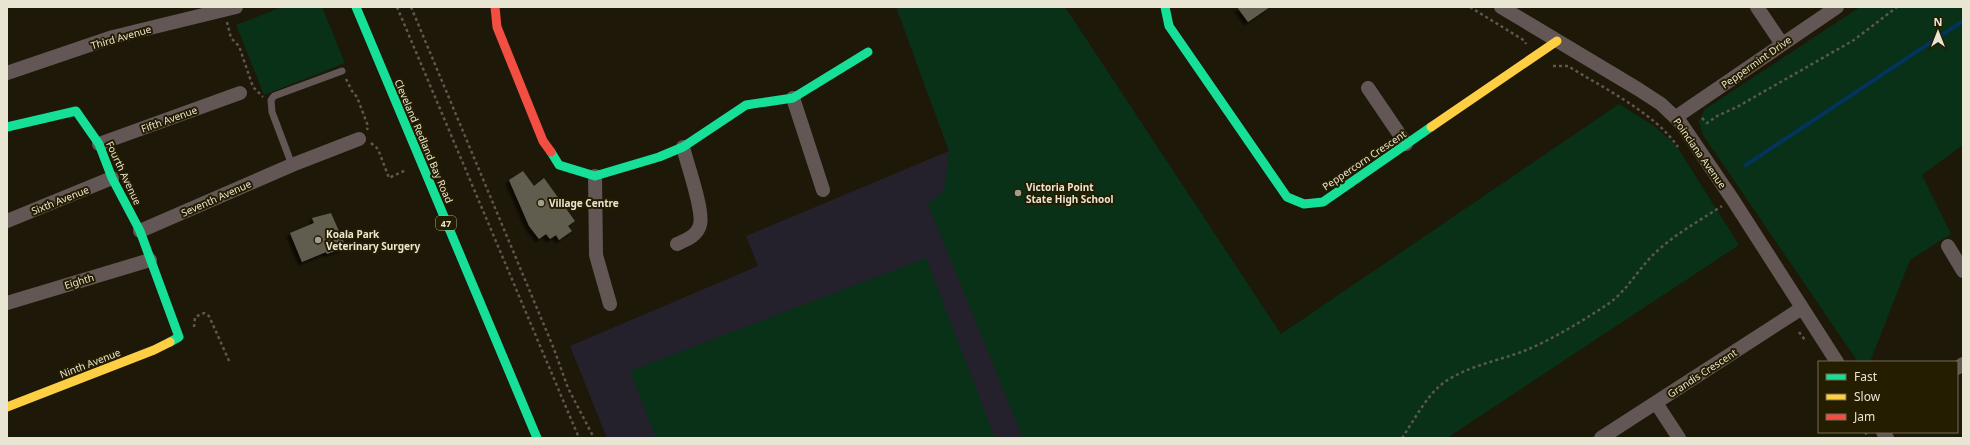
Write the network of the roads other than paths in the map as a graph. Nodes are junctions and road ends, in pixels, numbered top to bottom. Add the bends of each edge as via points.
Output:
1 (356, 7) edge
2 (495, 7) edge
3 (1165, 7) edge
4 (1501, 7) edge
5 (1758, 7) edge
6 (1837, 7) edge
7 (230, 8) edge
8 (1557, 41) junction
9 (1782, 44) junction
10 (868, 52) dead end
11 (342, 71) road end
12 (7, 73) edge
13 (1368, 88) dead end
14 (240, 93) dead end
15 (793, 98) junction
16 (1676, 117) junction
17 (7, 127) edge
18 (364, 137) road end
19 (99, 144) junction
20 (1406, 144) junction
21 (683, 147) junction
22 (292, 165) junction
23 (595, 176) junction
24 (112, 178) junction
25 (823, 190) dead end
26 (7, 221) edge
27 (140, 231) junction
28 (677, 244) dead end
29 (1948, 246) dead end
30 (150, 260) junction
31 (1963, 271) edge
32 (7, 303) edge
33 (610, 304) dead end
34 (1802, 308) junction
35 (179, 336) joint
36 (1836, 361) edge
37 (1656, 402) junction
38 (7, 407) edge
39 (537, 438) edge
40 (1601, 438) edge
41 (1679, 438) edge

1 - 39 main road, Cleveland Redland Bay Road / 47
2 - 23 main road via 498,27 543,141 559,165
3 - 20 main road, Peppercorn Crescent via 1168,26 1287,197 1304,204 1322,202
4 - 8 street, Poinciana Avenue
5 - 9 street
6 - 9 street, Peppermint Drive
7 - 12 street, Third Avenue via 112,37
8 - 16 street, Poinciana Avenue via 1638,89
8 - 20 main road, Peppercorn Crescent
9 - 16 street, Peppermint Drive
10 - 15 main road
11 - 22 lane via 274,96 271,100 272,112
13 - 20 street
14 - 19 street, Fifth Avenue
15 - 21 main road via 746,105
15 - 25 street
16 - 34 street, Poinciana Avenue
17 - 19 main road, Fourth Avenue via 76,111
18 - 22 street, Seventh Avenue
19 - 24 main road, Fourth Avenue
21 - 23 main road
21 - 28 street via 700,211 700,226 691,238
22 - 27 street, Seventh Avenue
23 - 33 street via 596,255
24 - 26 street, Sixth Avenue
24 - 27 main road, Fourth Avenue
27 - 30 main road, Fourth Avenue
29 - 31 street
30 - 32 street, Eighth
30 - 35 main road, Fourth Avenue
34 - 36 street, Poinciana Avenue
34 - 37 street, Grandis Crescent
35 - 38 main road, Ninth Avenue via 154,350
37 - 40 street, Grandis Crescent
37 - 41 street

